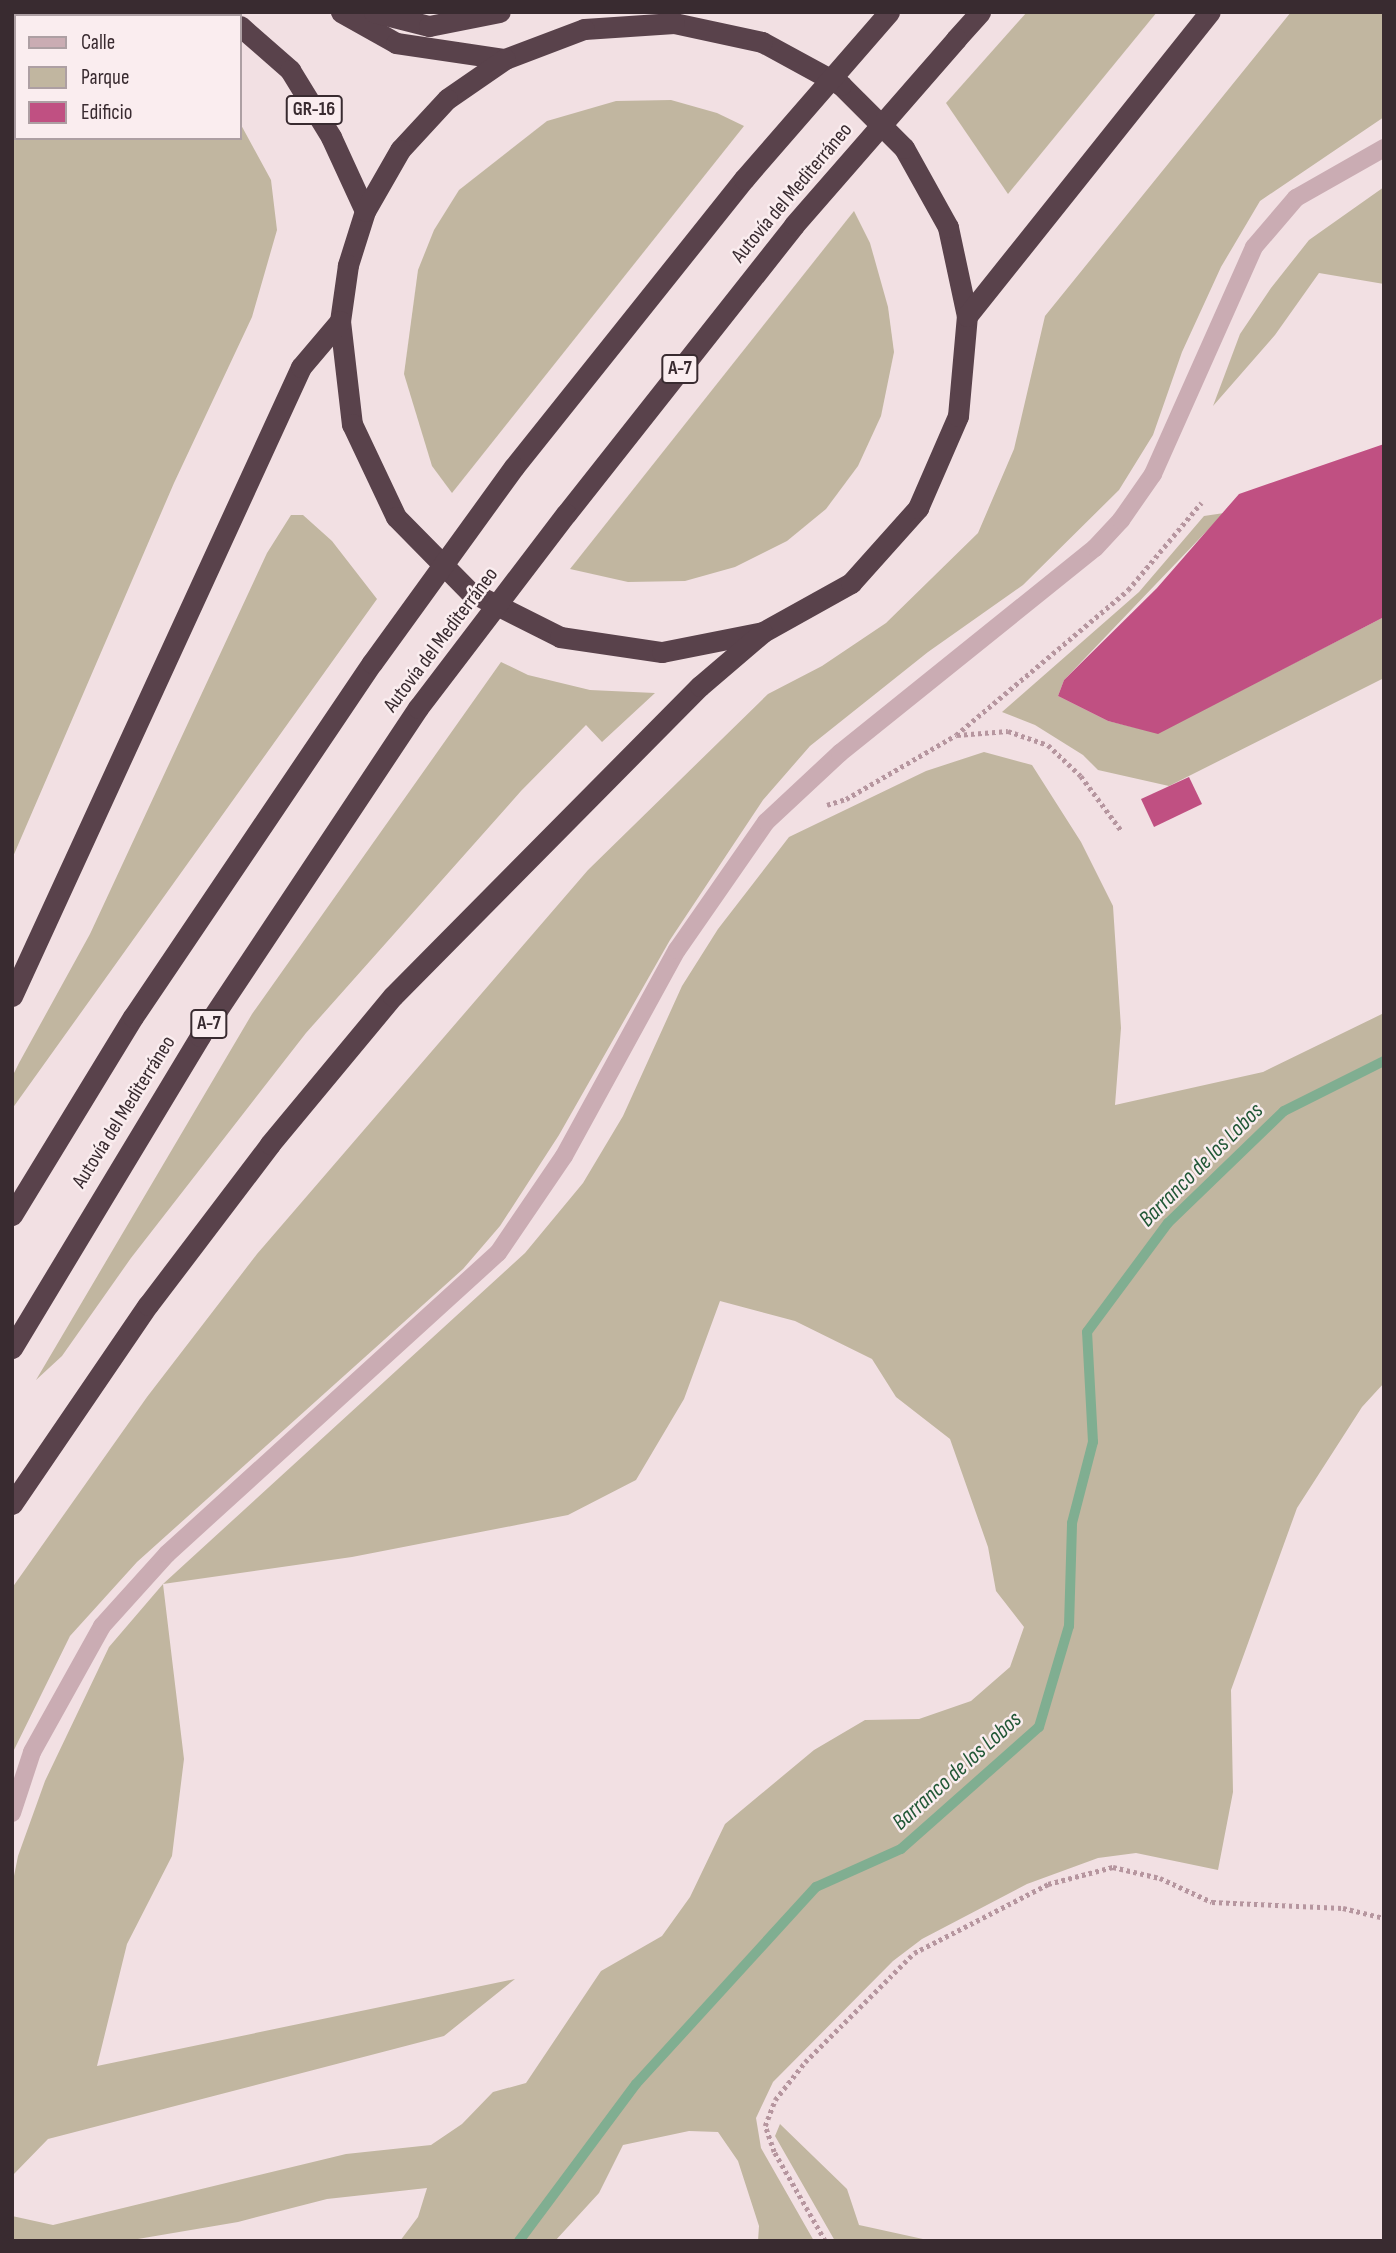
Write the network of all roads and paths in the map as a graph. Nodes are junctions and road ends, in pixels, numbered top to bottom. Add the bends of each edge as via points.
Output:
1 (341, 12) edge
2 (374, 12) edge
3 (500, 12) edge
4 (603, 12) edge
5 (889, 12) edge
6 (981, 12) edge
7 (1210, 12) edge
8 (242, 28) edge
9 (584, 29) junction
10 (505, 59) junction
11 (1384, 148) edge
12 (365, 211) junction
13 (967, 316) junction
14 (340, 321) junction
15 (1202, 503) dead end
16 (763, 632) junction
17 (956, 735) junction
18 (820, 807) dead end
19 (1121, 830) dead end
20 (12, 996) edge
21 (12, 1215) edge
22 (12, 1348) edge
23 (12, 1504) edge
24 (12, 1813) edge
25 (1384, 1918) edge
26 (825, 2241) edge

1 - 10 highway via 396,43
2 - 3 highway via 429,26
4 - 9 highway
5 - 21 highway, Autovía del Mediterráneo, bridge via 744,179 514,467 372,663 133,1017
6 - 22 highway, Autovía del Mediterráneo / A-7, bridge via 794,225 418,708 201,1036
7 - 13 highway
8 - 12 highway, GR-16 via 290,70 331,137
9 - 10 highway
9 - 13 highway via 674,23 762,42 841,85 904,148 948,227
10 - 12 highway via 447,99 400,150
11 - 24 street via 1296,198 1254,247 1153,474 1122,520 1094,548 840,753 766,822 677,950 564,1156 499,1253 167,1554 102,1626 32,1752
12 - 14 highway via 348,265
13 - 16 highway via 958,416 918,508 851,583
14 - 16 highway via 352,424 396,517 468,591 561,637 662,652
14 - 20 highway via 301,368
15 - 17 path via 1128,590
16 - 23 highway via 699,686 393,996 270,1144 148,1306
17 - 18 path via 846,799
17 - 19 path via 1008,731 1048,745 1081,776
25 - 26 path via 1343,1908 1212,1902 1160,1878 1113,1867 1048,1884 914,1953 805,2062 775,2100 765,2126 774,2152

